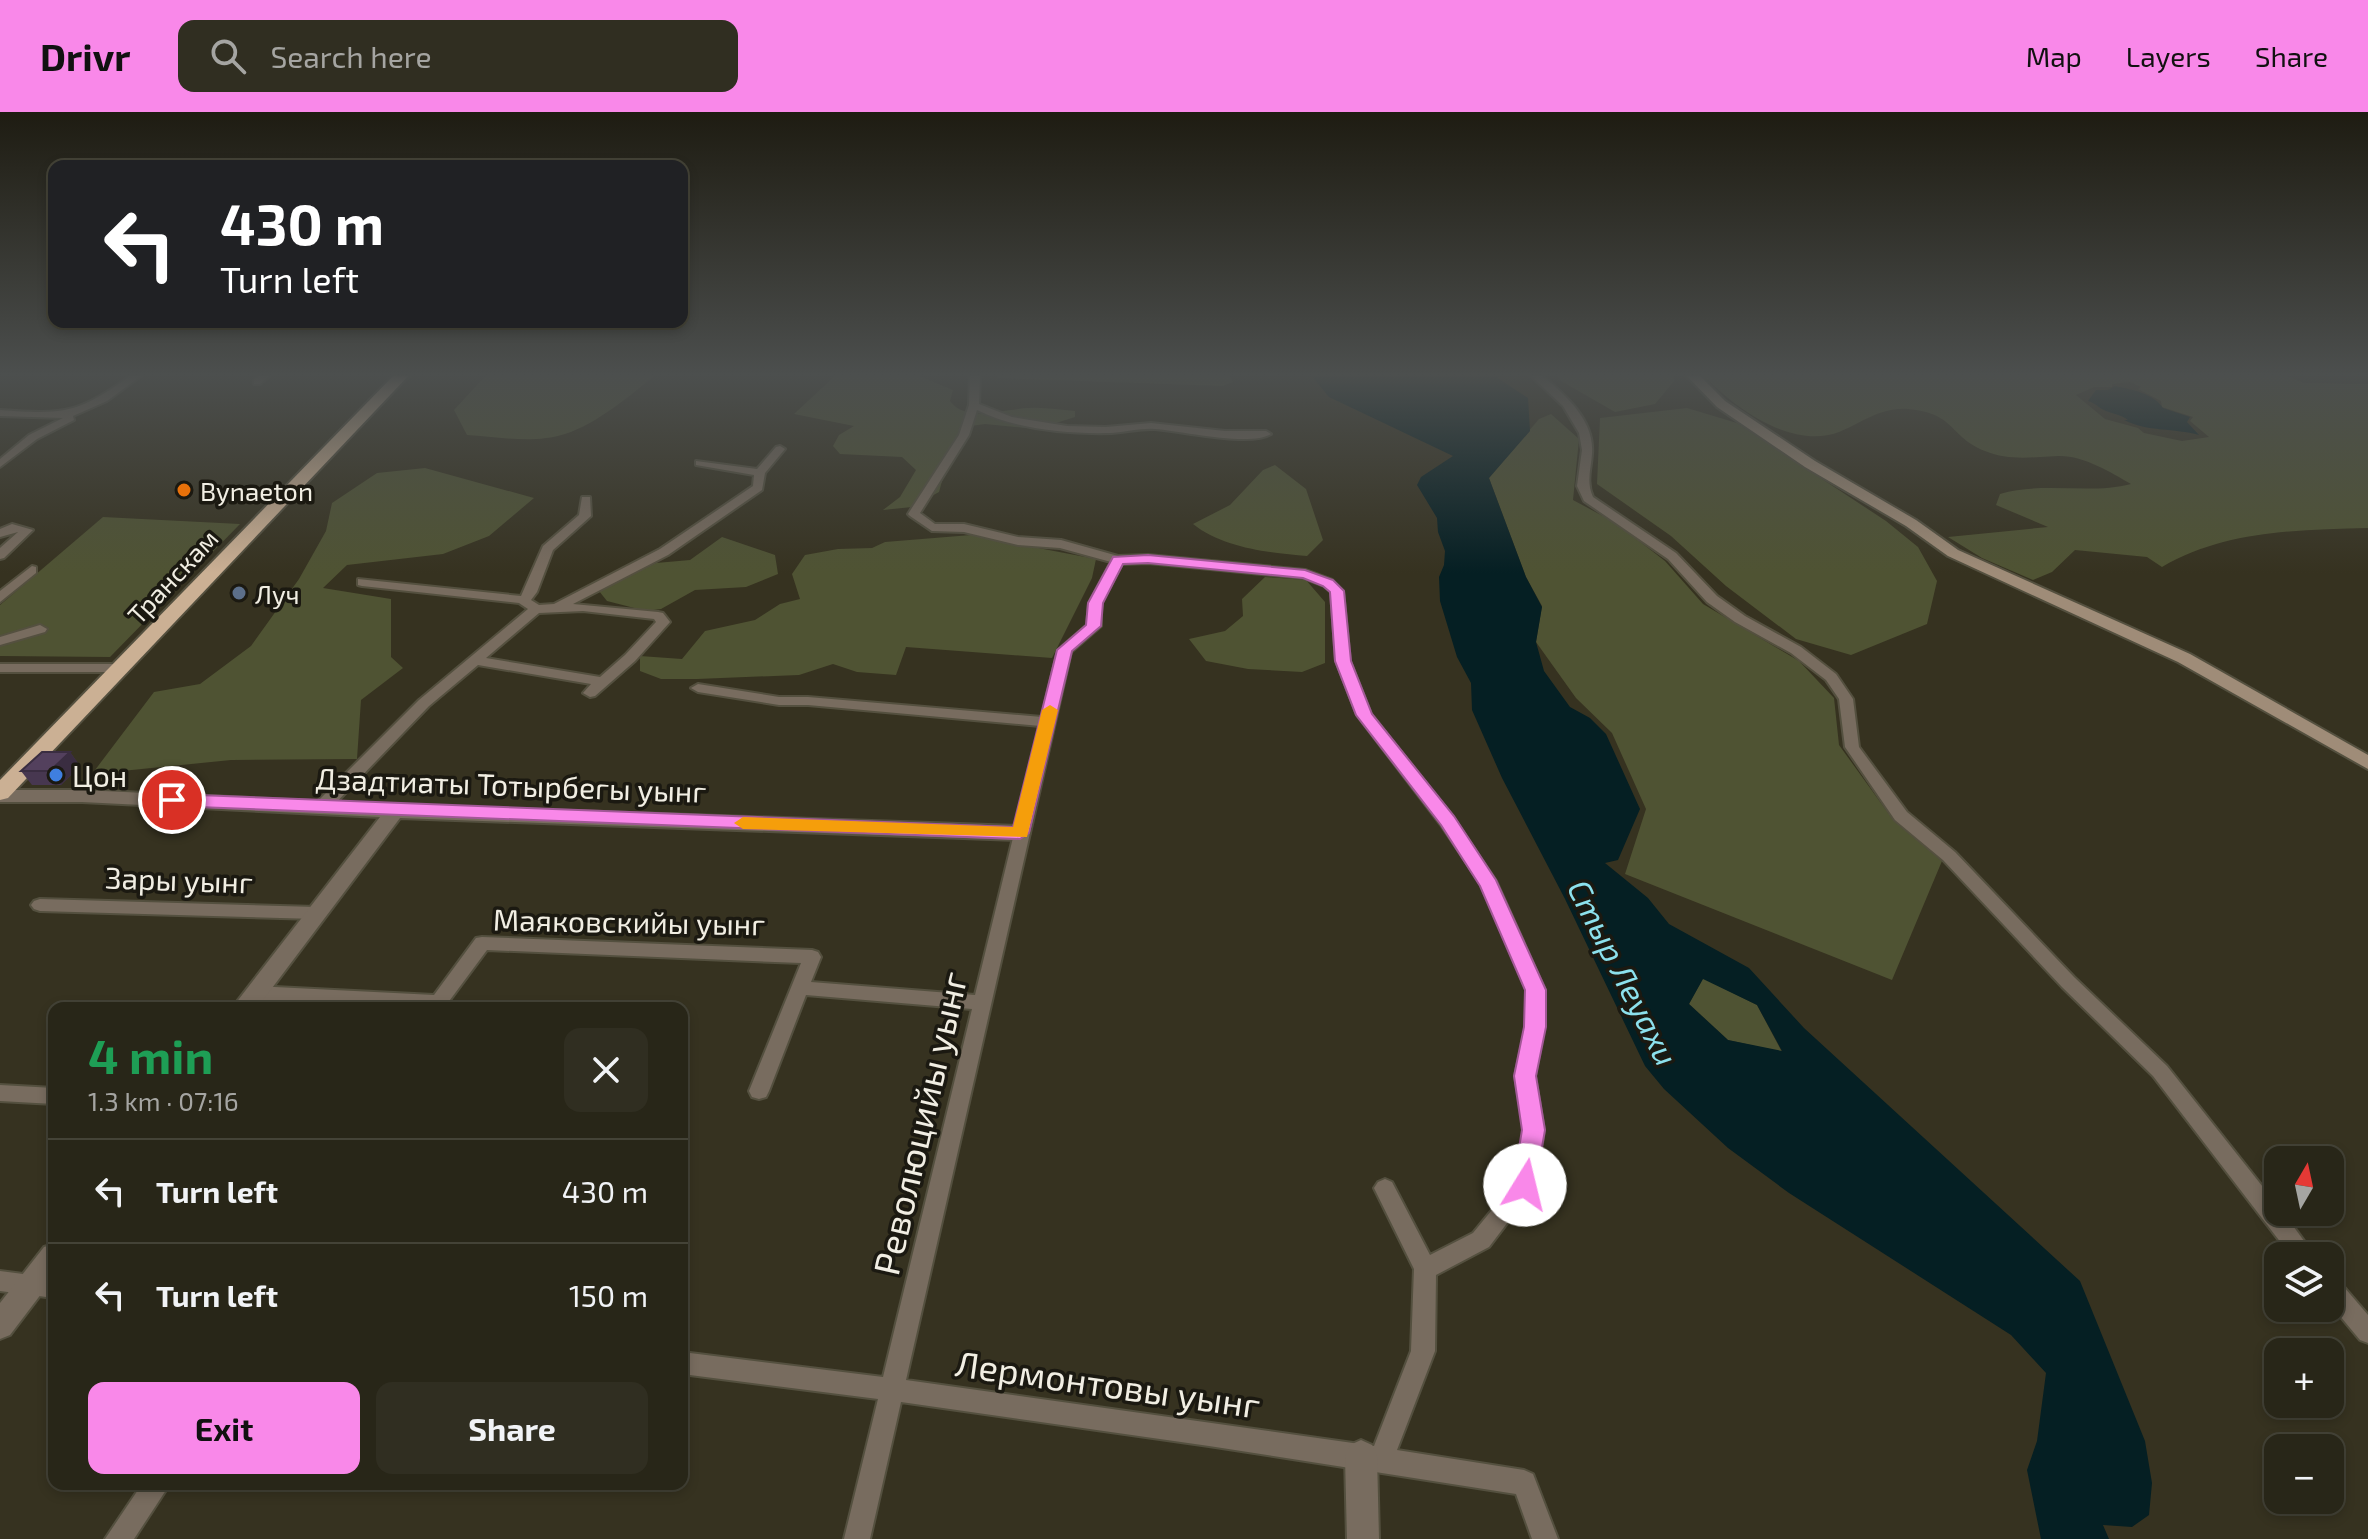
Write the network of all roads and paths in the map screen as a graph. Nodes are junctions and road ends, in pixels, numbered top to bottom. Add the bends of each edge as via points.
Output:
1 (30, 440) edge
2 (340, 440) edge
3 (961, 440) edge
4 (1587, 440) edge
5 (1774, 440) edge
6 (780, 449) dead end
7 (700, 463) dead end
8 (0, 464) edge
9 (760, 473) junction
10 (586, 499) dead end
11 (0, 533) edge
12 (0, 555) edge
13 (1118, 560) junction
14 (32, 570) dead end
15 (362, 582) dead end
16 (0, 598) edge
17 (530, 605) junction
18 (555, 608) junction
19 (40, 629) dead end
20 (0, 641) edge
21 (474, 660) junction
22 (0, 668) edge
23 (121, 668) junction
24 (602, 682) junction
25 (698, 688) dead end
26 (590, 693) dead end
27 (1046, 722) junction
28 (2368, 763) edge
29 (3, 788) edge
30 (322, 807) junction
31 (395, 811) junction
32 (1020, 833) junction
33 (40, 905) dead end
34 (316, 913) junction
35 (800, 988) junction
36 (249, 1000) edge
37 (324, 1002) edge
38 (438, 1002) edge
39 (984, 1003) junction
40 (759, 1091) dead end
41 (0, 1093) edge
42 (48, 1096) edge
43 (1385, 1188) dead end
44 (2293, 1242) edge
45 (1425, 1269) junction
46 (0, 1281) edge
47 (42, 1287) edge
48 (2344, 1304) edge
49 (0, 1325) edge
50 (2368, 1332) edge
51 (688, 1364) edge
52 (892, 1388) junction
53 (1371, 1457) junction
54 (153, 1490) edge
55 (118, 1539) edge
56 (857, 1539) edge
57 (1363, 1539) edge
58 (1545, 1539) edge

1 - 8 street
2 - 23 highway, Транскам
3 - 13 street via 914,514 932,527 1061,544
4 - 44 street via 1582,491 1588,499 1672,556 1712,599 1831,677 1846,699 1852,747 1901,816 1949,856 2160,1071
5 - 28 main road via 1953,553 2184,658
6 - 9 street
7 - 9 street
9 - 18 street via 758,488 664,552
10 - 17 street via 585,516 547,549
11 - 12 street via 27,530
13 - 27 street, Революцийы уынг via 1095,603 1094,626 1065,650
13 - 45 street via 1305,574 1337,591 1343,661 1364,715 1490,885 1520,948 1536,990 1525,1076 1534,1130 1525,1185 1481,1240
14 - 16 street
15 - 17 street
17 - 18 street
17 - 21 street
18 - 24 street via 658,616 663,622
19 - 20 street
21 - 24 street
21 - 30 street
22 - 23 street
23 - 29 highway, Транскам
24 - 26 street
25 - 27 street via 779,701
27 - 32 street, Революцийы уынг
29 - 30 street, Дзадтиаты Тотырбегы уынг
30 - 31 street, Дзадтиаты Тотырбегы уынг
31 - 32 street, Дзадтиаты Тотырбегы уынг
31 - 34 street
32 - 39 street, Революцийы уынг
33 - 34 street, Зары уынг
34 - 36 street
35 - 38 street, Маяковскийы уынг via 812,957 482,943
35 - 39 street
35 - 40 street, Маяковскийы уынг
36 - 37 street, Маяковскийы уынг
39 - 52 street, Революцийы уынг
41 - 42 street
43 - 45 street
45 - 53 street via 1423,1351
46 - 47 street
47 - 49 street
48 - 50 street
51 - 52 street, Лермонтовы уынг
52 - 53 street, Лермонтовы уынг
52 - 56 street, Революцийы уынг
53 - 57 street
53 - 58 street, Лермонтовы уынг via 1524,1483
54 - 55 street

